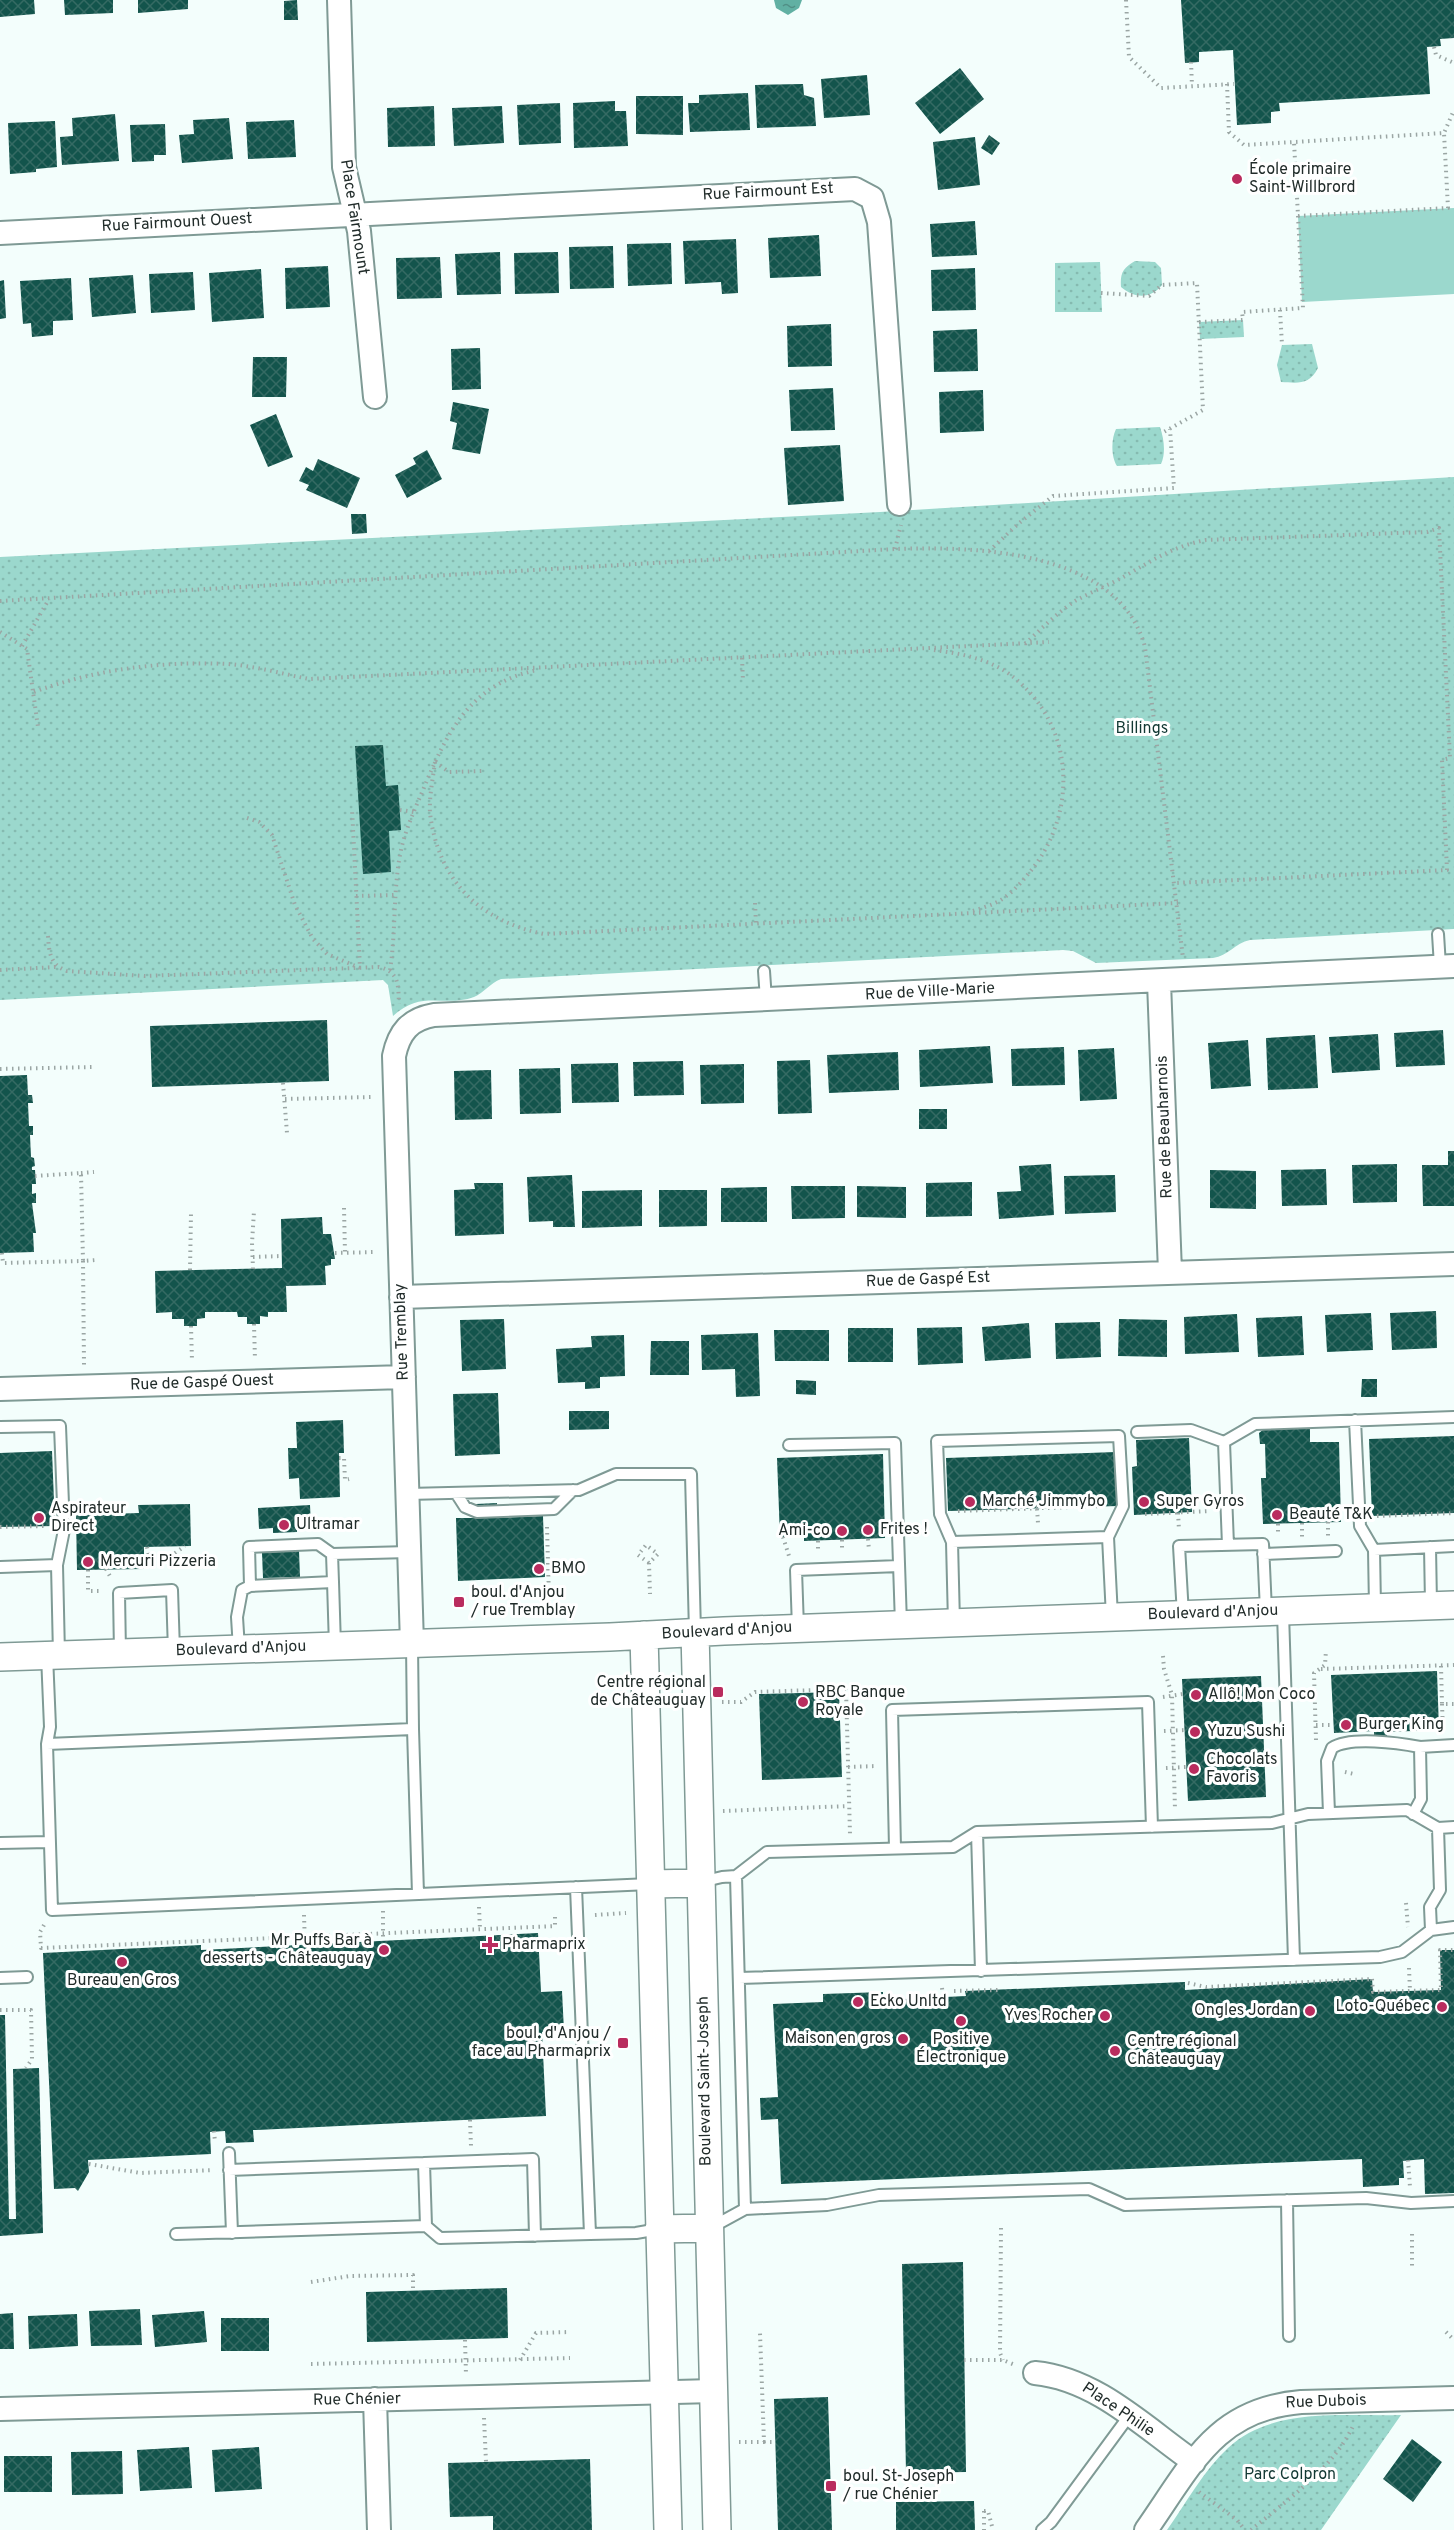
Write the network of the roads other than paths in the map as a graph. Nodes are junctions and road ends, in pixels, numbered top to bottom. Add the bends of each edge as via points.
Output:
1 (339, 0) edge
2 (353, 213) junction
3 (0, 233) edge
4 (375, 397) dead end
5 (900, 510) road end
6 (1438, 934) dead end
7 (1447, 966) edge
8 (764, 971) dead end
9 (1159, 982) junction
10 (766, 1000) junction
11 (404, 1017) joint
12 (1454, 1264) edge
13 (1170, 1272) junction
14 (401, 1297) junction
15 (404, 1377) junction
16 (0, 1389) edge
17 (1454, 1417) edge
18 (1355, 1420) junction
19 (0, 1427) edge
20 (1137, 1432) dead end
21 (1224, 1442) junction
22 (789, 1445) dead end
23 (573, 1490) junction
24 (456, 1493) junction
25 (408, 1494) junction
26 (1108, 1537) junction
27 (952, 1542) junction
28 (1228, 1545) junction
29 (1454, 1546) edge
30 (1430, 1547) junction
31 (1374, 1550) junction
32 (1336, 1551) dead end
33 (409, 1552) junction
34 (332, 1554) junction
35 (1263, 1554) junction
36 (57, 1565) junction
37 (899, 1566) junction
38 (0, 1567) edge
39 (333, 1582) junction
40 (250, 1586) junction
41 (1443, 1605) edge
42 (1375, 1607) junction
43 (1274, 1611) junction
44 (1183, 1615) junction
45 (1112, 1617) junction
46 (954, 1623) junction
47 (901, 1624) junction
48 (798, 1628) junction
49 (695, 1632) junction
50 (644, 1635) junction
51 (412, 1644) junction
52 (335, 1646) junction
53 (239, 1649) junction
54 (174, 1651) junction
55 (120, 1653) junction
56 (53, 1655) junction
57 (0, 1657) edge
58 (413, 1729) junction
59 (47, 1744) junction
60 (1454, 1745) edge
61 (1420, 1746) junction
62 (1329, 1813) junction
63 (1413, 1814) junction
64 (1290, 1819) junction
65 (1152, 1827) junction
66 (1454, 1827) edge
67 (1438, 1828) junction
68 (977, 1832) junction
69 (49, 1842) junction
70 (0, 1843) edge
71 (895, 1848) junction
72 (736, 1876) junction
73 (701, 1882) junction
74 (650, 1884) junction
75 (576, 1887) junction
76 (418, 1893) junction
77 (1454, 1927) edge
78 (1431, 1930) junction
79 (1294, 1960) junction
80 (981, 1971) junction
81 (27, 1977) dead end
82 (0, 1978) edge
83 (739, 1978) junction
84 (229, 2153) dead end
85 (424, 2163) junction
86 (229, 2170) junction
87 (1287, 2200) junction
88 (1454, 2201) edge
89 (745, 2209) junction
90 (426, 2226) junction
91 (709, 2228) junction
92 (659, 2229) junction
93 (232, 2233) junction
94 (176, 2234) dead end
95 (590, 2234) junction
96 (535, 2235) junction
97 (1289, 2336) dead end
98 (1035, 2373) dead end
99 (714, 2391) junction
100 (665, 2393) junction
101 (1454, 2398) edge
102 (375, 2399) junction
103 (0, 2409) edge
104 (1129, 2416) junction
105 (1194, 2462) junction
106 (379, 2530) edge
107 (668, 2530) edge
108 (717, 2530) edge
109 (1042, 2530) edge
110 (1146, 2530) edge

1 - 2 street, Place Fairmount via 344,167
2 - 3 street, Rue Fairmount Ouest
2 - 4 street, Place Fairmount via 359,231
2 - 5 street, Rue Fairmount Est via 842,188 865,192 872,198 879,222
6 - 7 lane
7 - 9 street, Rue de Ville-Marie
8 - 10 lane
9 - 10 street, Rue de Ville-Marie
9 - 13 street, Rue de Beauharnois
10 - 11 street, Rue de Ville-Marie
11 - 14 street, Rue Tremblay via 394,1056
12 - 13 street, Rue de Gaspé Est
13 - 14 street, Rue de Gaspé Est
14 - 15 street, Rue Tremblay
15 - 16 street, Rue de Gaspé Ouest
15 - 25 street, Rue Tremblay
17 - 18 lane
18 - 21 lane via 1255,1424
18 - 31 lane via 1360,1526
19 - 36 lane via 60,1426 64,1530
20 - 21 lane via 1191,1430
21 - 28 lane
22 - 37 lane via 895,1443
23 - 24 lane
23 - 24 lane via 554,1509 477,1512 465,1507
23 - 49 lane via 616,1474 691,1474
24 - 25 lane
25 - 33 street, Rue Tremblay
26 - 27 lane
26 - 27 lane via 1123,1506 1119,1436 937,1441 940,1514
26 - 45 lane
27 - 46 lane
28 - 35 lane via 1263,1544
28 - 44 lane via 1179,1546
29 - 30 lane
30 - 31 lane
30 - 41 lane
31 - 42 lane
32 - 35 lane
33 - 34 lane
33 - 51 street, Rue Tremblay
34 - 39 lane
34 - 40 lane via 318,1544 286,1549 249,1547
35 - 43 lane
36 - 38 lane
36 - 56 lane
37 - 47 lane
37 - 48 lane via 796,1570
39 - 40 lane via 288,1580
39 - 52 lane
40 - 53 lane via 242,1590 238,1609
41 - 42 street, Boulevard d'Anjou
42 - 43 street, Boulevard d'Anjou
43 - 44 street, Boulevard d'Anjou
43 - 64 lane
44 - 45 street, Boulevard d'Anjou
45 - 46 street, Boulevard d'Anjou
46 - 47 street, Boulevard d'Anjou
47 - 48 street, Boulevard d'Anjou
48 - 49 street, Boulevard d'Anjou
49 - 50 street, Boulevard d'Anjou
49 - 73 street, Boulevard Saint-Joseph
50 - 51 street, Boulevard d'Anjou
50 - 74 street
51 - 52 street, Boulevard d'Anjou
51 - 58 lane
52 - 53 street, Boulevard d'Anjou
53 - 54 street, Boulevard d'Anjou
54 - 55 street, Boulevard d'Anjou
54 - 55 lane via 172,1590 119,1593
55 - 56 street, Boulevard d'Anjou
56 - 57 street, Boulevard d'Anjou
56 - 59 lane
58 - 59 lane
58 - 76 lane
59 - 69 lane
60 - 61 lane
61 - 62 lane via 1346,1743 1332,1748 1327,1761
61 - 63 lane via 1421,1800
62 - 63 lane via 1407,1810
62 - 64 lane
63 - 67 lane
64 - 65 lane via 1272,1824
64 - 79 lane
65 - 68 lane
65 - 71 lane via 1148,1702 892,1710
66 - 67 lane
67 - 78 lane via 1440,1890 1430,1907
68 - 71 lane via 953,1847
68 - 80 lane
69 - 70 lane
69 - 76 lane via 52,1910
71 - 72 lane via 767,1852
72 - 73 lane
72 - 83 lane
73 - 74 street
73 - 91 street, Boulevard Saint-Joseph
74 - 75 lane
74 - 92 street
75 - 76 lane
75 - 95 lane
77 - 78 lane
78 - 79 lane via 1393,1956
79 - 80 lane
80 - 83 lane
81 - 82 lane
83 - 89 lane
84 - 86 lane
85 - 86 lane
85 - 90 lane
85 - 96 lane via 533,2159
86 - 93 lane
87 - 88 lane
87 - 89 lane via 1125,2205 1089,2189 879,2195 827,2205
87 - 97 lane
89 - 91 lane
90 - 93 lane
90 - 96 lane via 440,2238
91 - 92 street
91 - 99 street, Boulevard Saint-Joseph
92 - 95 lane
92 - 100 street
93 - 94 lane
95 - 96 lane
98 - 104 street, Place Philie via 1059,2376 1089,2387
99 - 100 street, Rue Chénier
99 - 108 street, Boulevard Saint-Joseph
100 - 102 street, Rue Chénier
100 - 107 street
101 - 105 street, Rue Dubois via 1273,2404 1230,2424
102 - 103 street, Rue Chénier
102 - 106 street
104 - 105 street, Place Philie
104 - 109 lane
105 - 110 street, Rue Dubois

